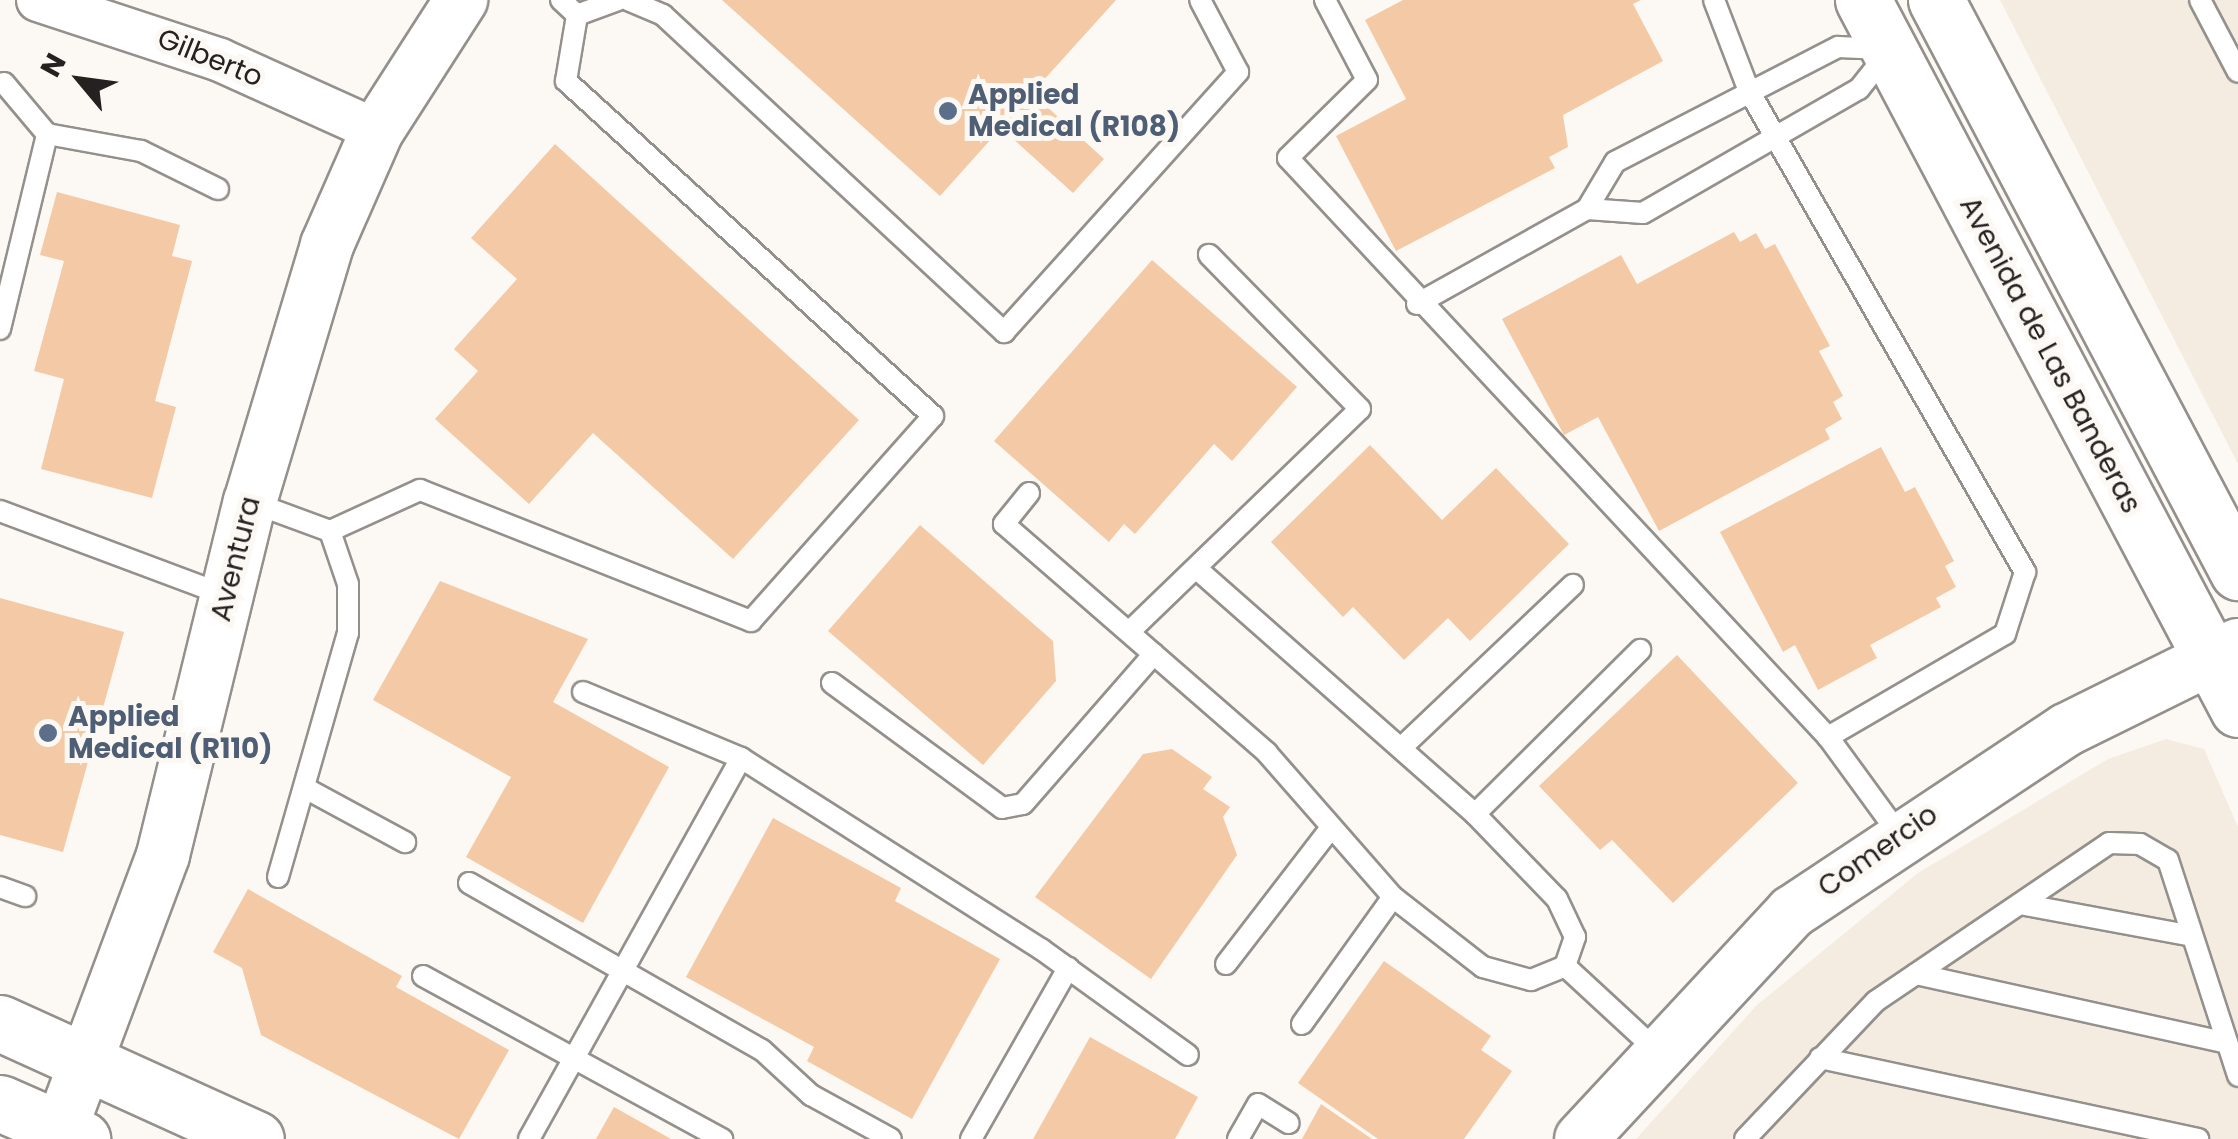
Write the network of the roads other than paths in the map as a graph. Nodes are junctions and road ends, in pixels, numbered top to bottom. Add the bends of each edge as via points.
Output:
1 (38, 0) edge
2 (460, 0) edge
3 (560, 0) edge
4 (618, 0) edge
5 (628, 0) edge
6 (1200, 0) edge
7 (1325, 0) edge
8 (1714, 0) edge
9 (1863, 0) edge
10 (1936, 0) edge
11 (2200, 0) edge
12 (577, 16) junction
13 (1890, 50) junction
14 (2238, 72) edge
15 (4, 83) dead end
16 (1749, 91) junction
17 (377, 131) junction
18 (47, 134) junction
19 (1777, 141) junction
20 (218, 188) dead end
21 (1587, 209) junction
22 (1209, 254) dead end
23 (1417, 304) junction
24 (0, 329) edge
25 (1029, 493) dead end
26 (250, 502) junction
27 (0, 511) edge
28 (330, 531) junction
29 (1196, 570) junction
30 (2238, 572) edge
31 (1573, 584) dead end
32 (227, 596) junction
33 (1130, 632) junction
34 (1640, 650) dead end
35 (2224, 651) edge
36 (1154, 654) junction
37 (832, 683) dead end
38 (583, 692) dead end
39 (2238, 709) edge
40 (1828, 736) junction
41 (1400, 748) junction
42 (741, 758) junction
43 (304, 788) junction
44 (1475, 814) junction
45 (1330, 829) junction
46 (1898, 833) junction
47 (405, 842) dead end
48 (278, 877) dead end
49 (469, 883) dead end
50 (0, 887) edge
51 (26, 896) dead end
52 (1394, 896) junction
53 (2020, 904) junction
54 (2192, 936) junction
55 (1226, 964) dead end
56 (1566, 966) junction
57 (1068, 968) junction
58 (625, 970) junction
59 (1916, 974) junction
60 (423, 976) dead end
61 (0, 1024) edge
62 (1302, 1024) dead end
63 (2228, 1043) junction
64 (1656, 1050) junction
65 (1188, 1055) dead end
66 (576, 1056) junction
67 (1820, 1058) junction
68 (90, 1060) junction
69 (2238, 1076) edge
70 (0, 1102) edge
71 (1288, 1123) dead end
72 (1593, 1135) edge
73 (67, 1136) edge
74 (256, 1139) edge
75 (529, 1139) edge
76 (722, 1139) edge
77 (890, 1139) edge
78 (971, 1139) edge
79 (1238, 1139) edge
80 (1744, 1139) edge
81 (2198, 1139) edge

1 - 17 street, Gilberto via 220,60
2 - 17 street, Aventura
3 - 12 lane
4 - 12 lane
5 - 6 lane via 663,15 1004,332 1238,72
7 - 23 lane via 1366,80 1288,158
8 - 16 lane
9 - 13 main road, Avenida de Las Banderas
10 - 30 main road
11 - 14 lane
12 - 28 lane via 566,81 934,416 751,621 420,490
13 - 16 lane via 1838,47
13 - 19 lane via 1859,89
13 - 35 main road, Avenida de Las Banderas
15 - 18 lane
16 - 19 lane
16 - 21 lane via 1615,162
17 - 26 street, Aventura via 301,319
18 - 20 lane via 141,152
18 - 24 lane
19 - 21 lane via 1643,213
19 - 40 lane via 1884,312 2025,572 2005,634
21 - 23 lane
22 - 29 lane via 1360,409
23 - 40 lane
25 - 33 lane via 1004,524
26 - 28 lane
26 - 32 street, Aventura
27 - 32 lane
28 - 43 lane via 348,584 348,632
29 - 33 lane
29 - 41 lane
31 - 41 lane
32 - 68 street, Aventura via 163,855
33 - 36 lane
34 - 44 lane
35 - 39 main road, Avenida de Las Banderas
35 - 46 street, Comercio
36 - 37 lane via 1023,804 1002,808
36 - 45 lane via 1267,753
38 - 42 lane
40 - 46 lane
41 - 44 lane
42 - 57 lane
42 - 58 lane
43 - 47 lane
43 - 48 lane
44 - 56 lane via 1557,899 1575,937
45 - 52 lane
45 - 55 lane
46 - 64 street, Comercio via 1792,912
49 - 58 lane
50 - 51 lane
52 - 56 lane via 1483,968 1531,980
52 - 62 lane
53 - 54 lane
53 - 54 lane via 2109,843 2140,844 2168,860
53 - 59 lane
54 - 63 lane
56 - 64 lane
57 - 65 lane
57 - 78 lane
58 - 66 lane
58 - 77 lane
59 - 63 lane
59 - 67 lane
60 - 66 lane
61 - 68 main road
63 - 69 lane
64 - 72 street, Comercio
66 - 75 lane
66 - 76 lane
67 - 80 lane
67 - 81 lane
68 - 73 street, Aventura
68 - 74 main road
70 - 73 main road
71 - 79 lane via 1258,1104

